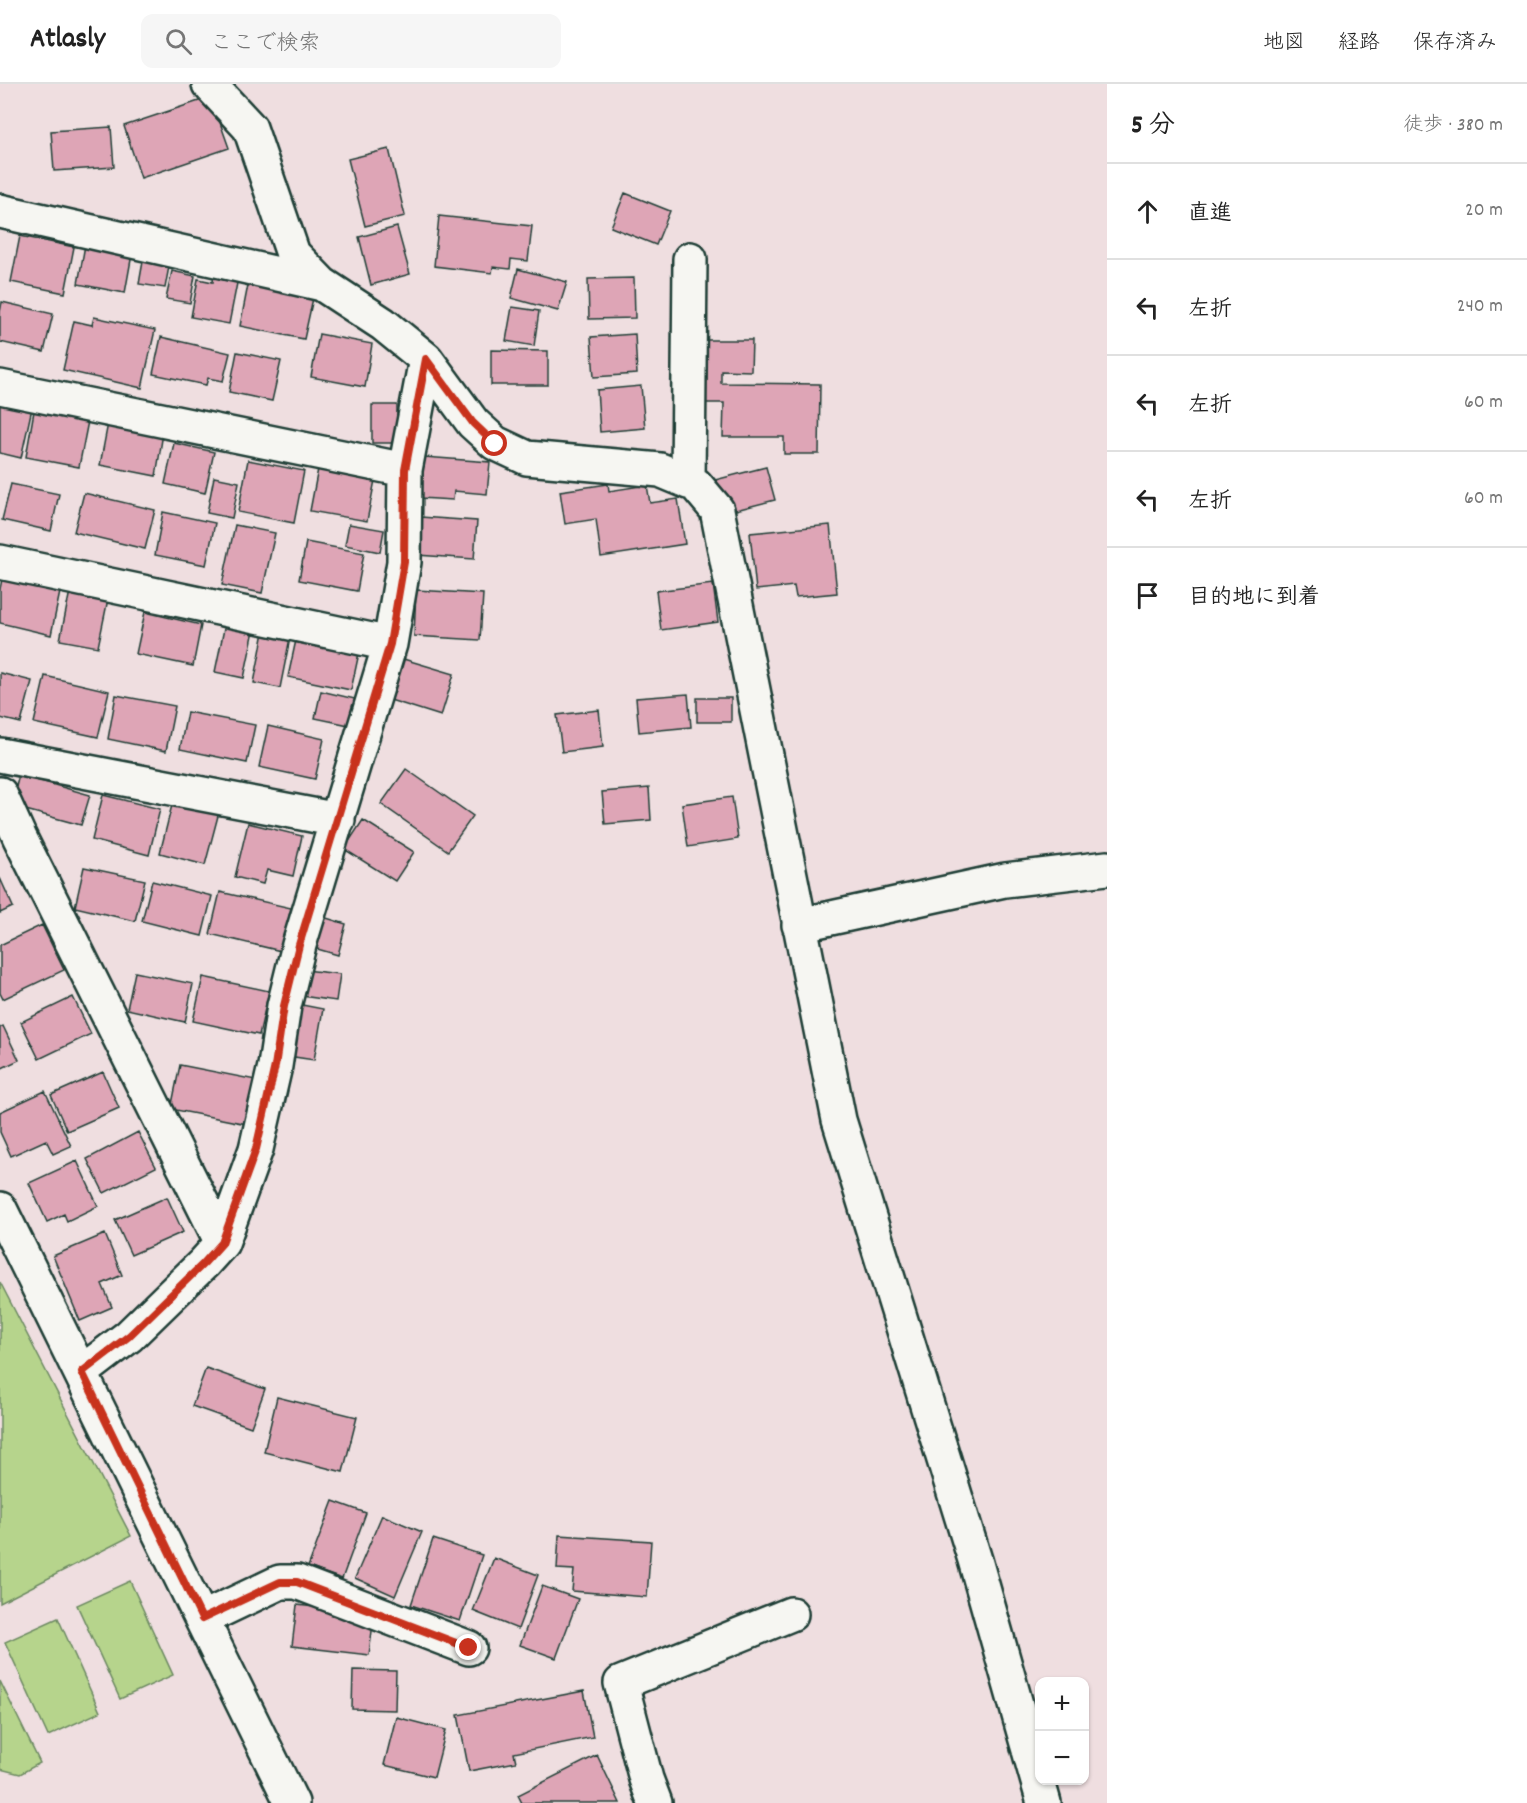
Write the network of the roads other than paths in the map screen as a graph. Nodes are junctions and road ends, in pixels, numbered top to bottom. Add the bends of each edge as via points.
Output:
1 (209, 84) edge
2 (0, 211) edge
3 (690, 260) dead end
4 (322, 284) junction
5 (426, 359) junction
6 (0, 387) edge
7 (405, 470) junction
8 (688, 482) junction
9 (0, 562) edge
10 (390, 644) junction
11 (0, 755) edge
12 (0, 794) edge
13 (338, 820) junction
14 (10, 843) edge
15 (1107, 868) edge
16 (799, 926) junction
17 (0, 1209) edge
18 (222, 1243) junction
19 (82, 1372) junction
20 (791, 1614) dead end
21 (202, 1619) junction
22 (469, 1648) dead end
23 (292, 1803) edge
24 (655, 1803) edge
25 (1044, 1803) edge

1 - 4 street via 249,128 293,254
2 - 4 street
3 - 8 street
4 - 5 street via 383,324
5 - 7 street
5 - 8 street via 473,423 495,444 527,458 660,470
6 - 7 street
7 - 10 street via 404,562
8 - 16 street via 696,485 717,510
9 - 10 street
10 - 13 street
11 - 13 street
12 - 14 street
13 - 18 street via 299,945 256,1149
14 - 18 street
15 - 16 street via 1005,880
16 - 25 street via 839,1119 975,1560
17 - 19 street
18 - 19 street via 129,1336
19 - 21 street
20 - 24 street via 621,1683
21 - 22 street via 280,1582 297,1582
21 - 23 street

